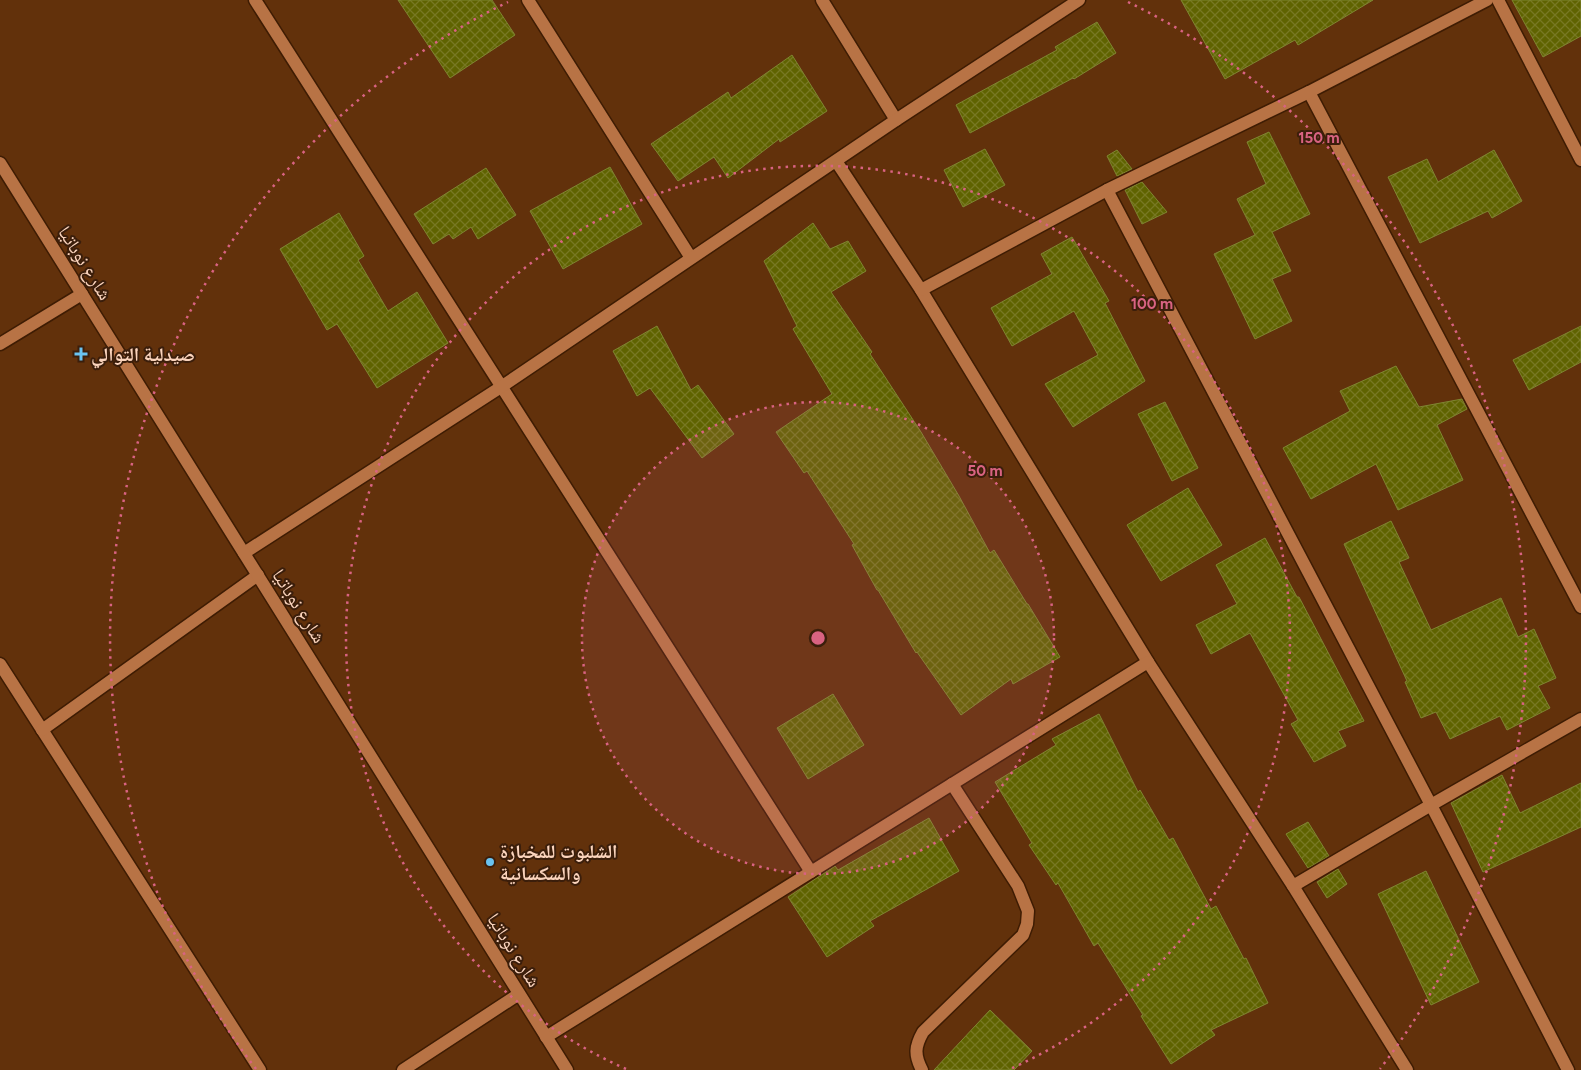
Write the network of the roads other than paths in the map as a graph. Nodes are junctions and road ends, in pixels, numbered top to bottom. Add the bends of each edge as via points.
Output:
1 (255, 0) edge
2 (528, 0) edge
3 (822, 0) edge
4 (1079, 0) edge
5 (1486, 0) edge
6 (1498, 0) edge
7 (1309, 92) junction
8 (896, 120) junction
9 (1581, 160) edge
10 (836, 161) junction
11 (0, 163) edge
12 (1107, 190) junction
13 (691, 258) junction
14 (921, 290) junction
15 (82, 294) junction
16 (0, 344) edge
17 (501, 387) junction
18 (244, 553) junction
19 (258, 575) junction
20 (1581, 607) edge
21 (1148, 662) junction
22 (0, 664) edge
23 (1581, 720) edge
24 (42, 730) junction
25 (952, 784) junction
26 (1431, 805) junction
27 (811, 872) junction
28 (1293, 886) junction
29 (519, 994) junction
30 (546, 1037) junction
31 (260, 1070) edge
32 (403, 1070) edge
33 (566, 1070) edge
34 (922, 1070) edge
35 (1407, 1070) edge
36 (1568, 1070) edge

1 - 17 street
2 - 13 street
3 - 8 street
4 - 8 street
5 - 7 street
6 - 9 street
7 - 12 street
7 - 20 street
8 - 10 street
10 - 13 street
10 - 14 street
11 - 15 street, شارع نوباتيا
12 - 14 street
12 - 26 street
13 - 17 street
14 - 21 street
15 - 16 street
15 - 18 street, شارع نوباتيا
17 - 18 street
17 - 27 street
18 - 19 street, شارع نوباتيا
19 - 24 street
19 - 29 street, شارع نوباتيا
21 - 25 street
21 - 28 street
22 - 24 street
23 - 26 street
24 - 31 street
25 - 27 street
25 - 34 street via 1018,886 1028,911 1027,924 1024,935 923,1032 916,1044 917,1061
26 - 28 street
26 - 36 street
27 - 30 street
28 - 35 street
29 - 30 street, شارع نوباتيا
29 - 32 street
30 - 33 street, شارع نوباتيا

